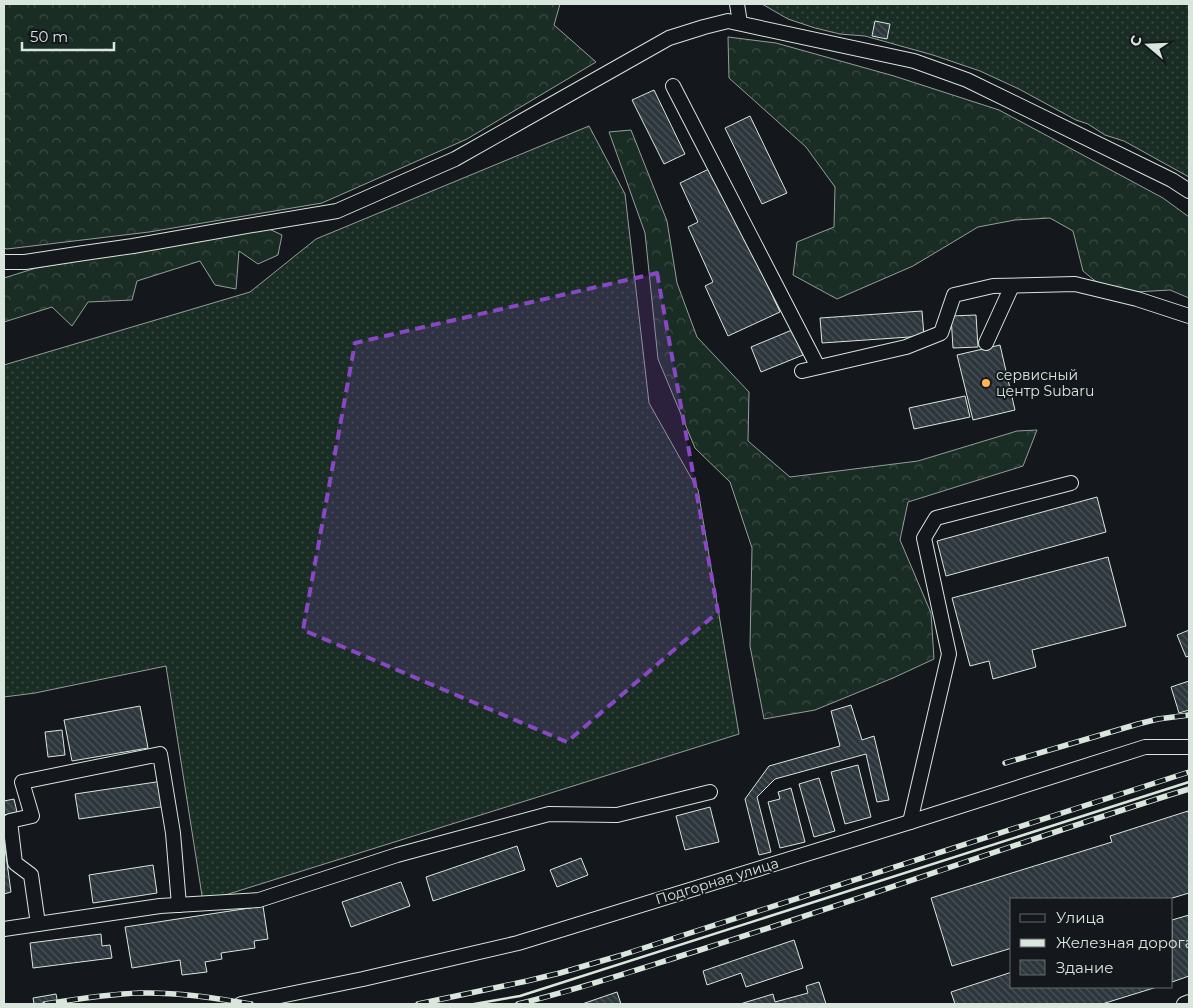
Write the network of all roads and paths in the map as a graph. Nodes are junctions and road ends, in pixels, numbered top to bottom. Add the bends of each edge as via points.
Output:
1 (737, 4) edge
2 (740, 23) junction
3 (673, 86) dead end
4 (1189, 191) edge
5 (4, 262) edge
6 (1012, 286) junction
7 (1189, 316) edge
8 (986, 343) dead end
9 (818, 367) junction
10 (802, 371) dead end
11 (1071, 483) dead end
12 (1189, 747) edge
13 (710, 792) dead end
14 (910, 822) junction
15 (179, 905) junction
16 (38, 924) junction
17 (4, 929) edge
18 (1189, 1002) edge
19 (241, 1004) edge
20 (1184, 1004) edge

1 - 2 street
2 - 4 street via 936,68 967,80
2 - 5 street via 728,21 669,38 455,159 337,211 133,246 25,262
3 - 9 street
6 - 7 street via 1075,284
6 - 8 street
6 - 9 street via 993,286 954,295 941,333 906,347
9 - 10 street
11 - 14 street via 936,518 924,538 949,654
12 - 14 street, Подгорная улица via 1145,747
13 - 15 street via 617,815 549,814 397,855 258,900
14 - 19 street, Подгорная улица via 518,942
15 - 16 street
15 - 16 street via 173,833 160,754 22,782 32,816 10,821 16,863 31,875
16 - 17 street
18 - 20 street

